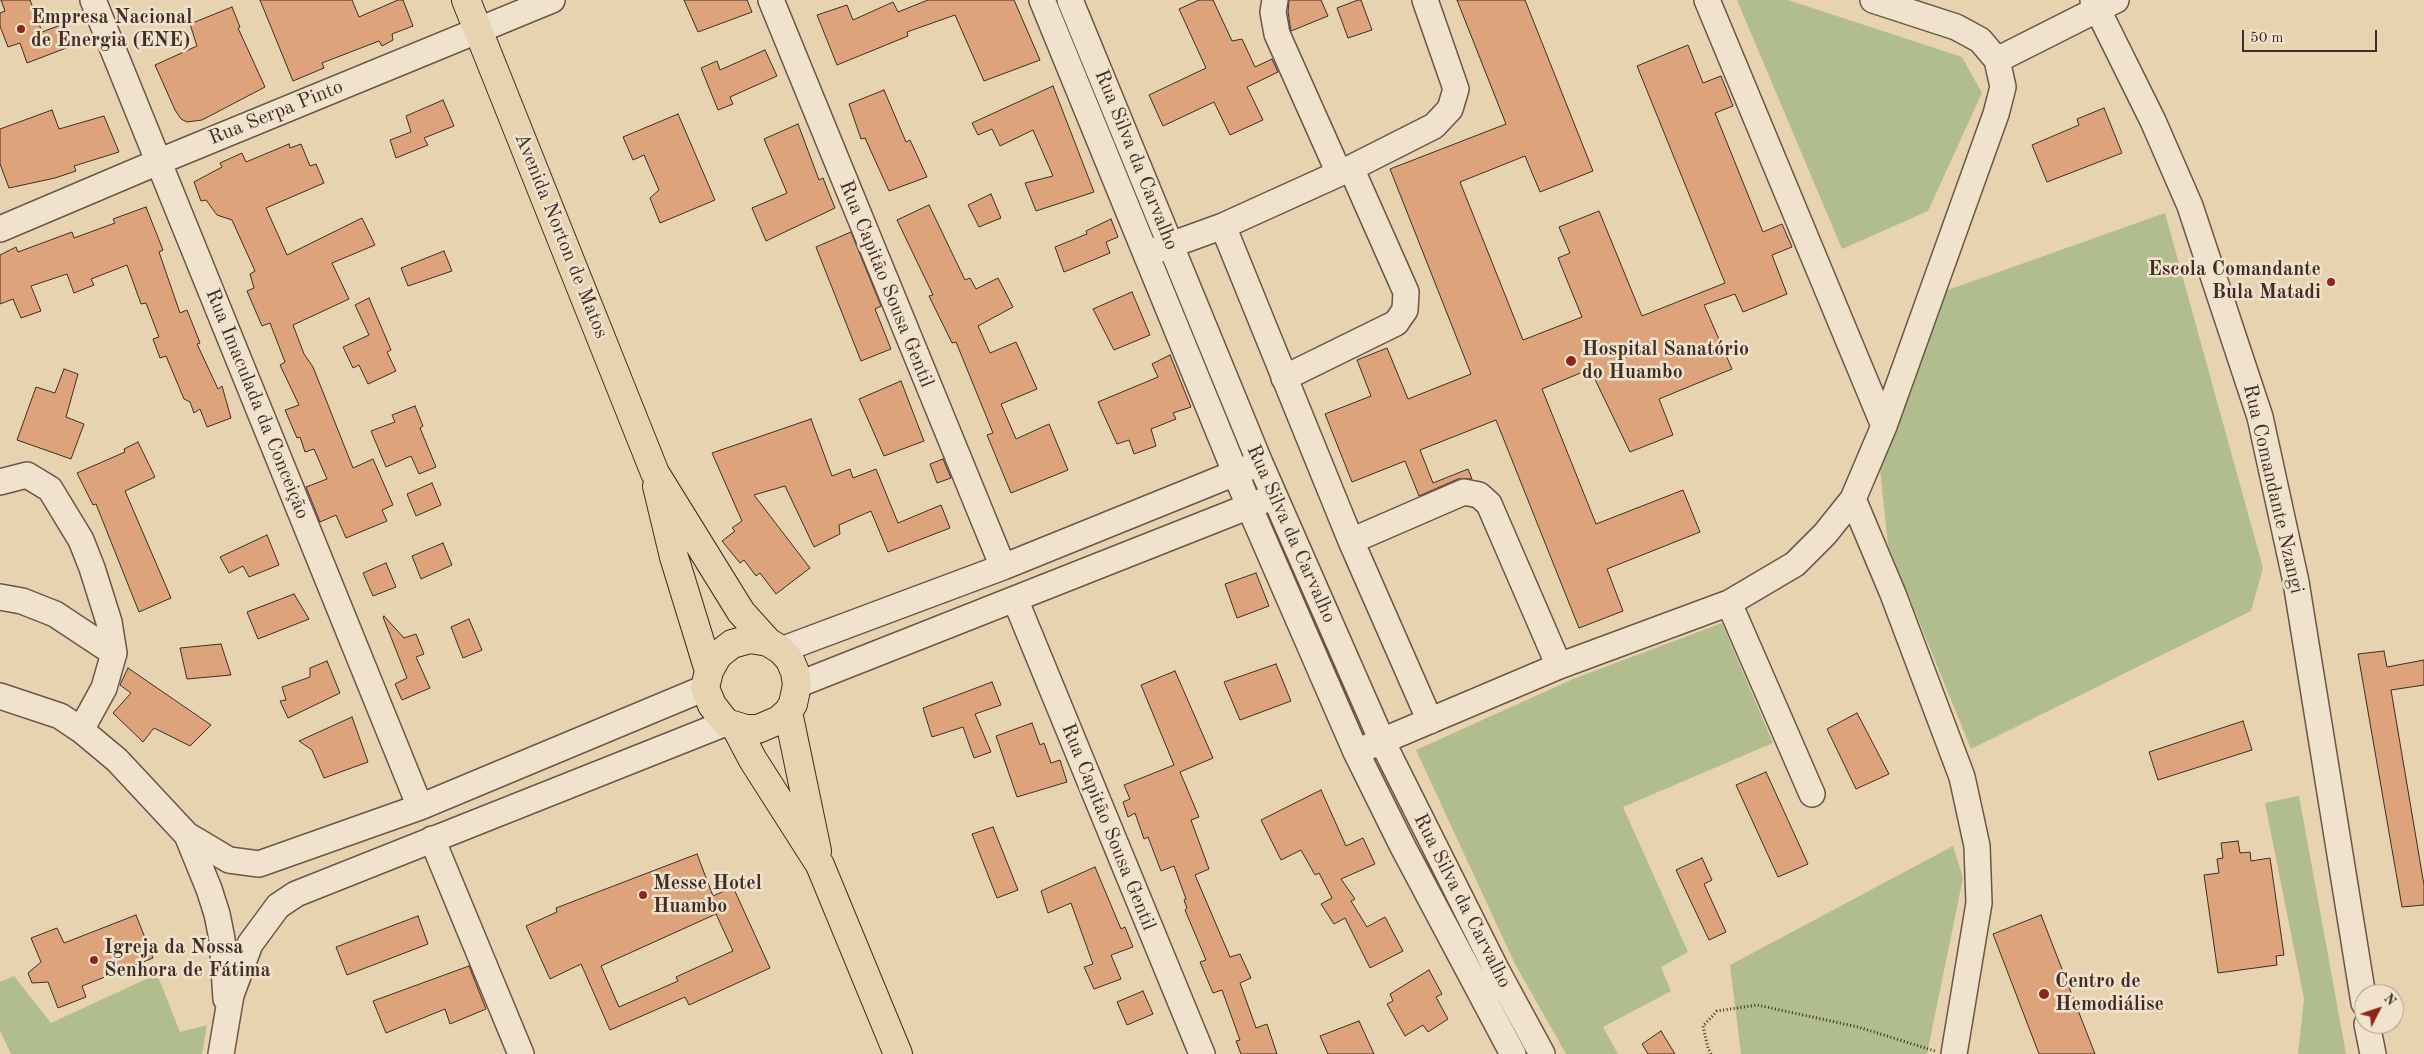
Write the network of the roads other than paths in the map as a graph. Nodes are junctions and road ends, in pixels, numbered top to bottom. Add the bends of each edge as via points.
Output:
1 (93, 0) edge
2 (466, 0) edge
3 (552, 0) edge
4 (771, 0) edge
5 (1042, 0) edge
6 (1070, 0) edge
7 (1275, 0) edge
8 (1424, 0) edge
9 (1707, 0) edge
10 (1873, 0) edge
11 (2102, 3) edge
12 (478, 29) junction
13 (1997, 60) junction
14 (1117, 114) junction
15 (1093, 123) junction
16 (158, 162) junction
17 (1345, 171) junction
18 (1223, 226) junction
19 (0, 229) edge
20 (1170, 244) junction
21 (1145, 254) junction
22 (1284, 378) junction
23 (1884, 426) junction
24 (1260, 463) junction
25 (655, 472) junction
26 (1236, 473) junction
27 (0, 482) edge
28 (1274, 496) junction
29 (1853, 499) junction
30 (1250, 506) junction
31 (1351, 542) junction
32 (1003, 567) junction
33 (0, 597) edge
34 (1015, 599) junction
35 (1730, 603) junction
36 (774, 646) junction
37 (114, 653) junction
38 (1559, 666) junction
39 (707, 679) junction
40 (797, 685) junction
41 (0, 696) edge
42 (788, 712) junction
43 (1430, 721) junction
44 (731, 724) junction
45 (81, 730) junction
46 (1382, 741) junction
47 (1356, 752) junction
48 (1812, 794) dead end
49 (420, 807) junction
50 (187, 835) junction
51 (1429, 836) junction
52 (432, 839) junction
53 (1402, 847) junction
54 (820, 865) junction
55 (1497, 971) junction
56 (1474, 982) junction
57 (2361, 984) edge
58 (227, 1017) junction
59 (2370, 1034) edge
60 (1945, 1053) edge
61 (221, 1054) edge
62 (521, 1054) edge
63 (898, 1054) edge
64 (1202, 1054) edge
65 (1513, 1054) edge
66 (1542, 1054) edge
67 (2373, 1054) edge

1 - 16 street, Rua Imaculada da Conceição
2 - 12 main road, Avenida Norton de Matos
3 - 12 street, Rua Serpa Pinto
4 - 32 street, Rua Capitão Sousa Gentil
5 - 15 street, Rua Silva da Carvalho
6 - 14 street, Rua Silva da Carvalho
7 - 17 street via 1272,12 1277,34
8 - 17 street via 1456,89 1450,109 1434,126
9 - 23 street
10 - 13 street via 1956,27 1980,40
11 - 13 street
11 - 57 street, Rua Comandante Nzangi via 2190,206 2260,417 2296,582
12 - 16 street, Rua Serpa Pinto
12 - 25 main road, Avenida Norton de Matos
13 - 23 street via 2003,87 1996,114
14 - 15 street
14 - 20 street, Rua Silva da Carvalho
15 - 21 street, Rua Silva da Carvalho
16 - 19 street, Rua Serpa Pinto
16 - 49 street, Rua Imaculada da Conceição
17 - 18 street
17 - 22 street via 1406,292 1405,310 1396,323
18 - 20 street
18 - 22 street
20 - 21 street
20 - 24 street, Rua Silva da Carvalho
21 - 26 street, Rua Silva da Carvalho
22 - 31 street
23 - 29 street
24 - 26 street
24 - 28 street, Rua Silva da Carvalho
25 - 36 main road, Avenida Norton de Matos via 741,612
25 - 39 main road, Avenida Norton de Matos
26 - 30 street, Rua Silva da Carvalho
26 - 32 street
27 - 37 street via 28,475 50,489 81,540 92,568
28 - 30 street
28 - 46 street, Rua Silva da Carvalho
29 - 35 street via 1795,564
29 - 60 street via 1962,776 1977,846 1979,903
30 - 34 street
30 - 47 street, Rua Silva da Carvalho
31 - 38 street via 1464,492 1479,495 1489,504
31 - 43 street
32 - 36 street
33 - 37 street via 22,601 55,614
34 - 40 street
34 - 64 street, Rua Capitão Sousa Gentil
35 - 38 street
35 - 48 street
36 - 39 main road via 750,639 732,644 718,655
36 - 40 main road via 790,660
37 - 45 street via 104,688
38 - 43 street
39 - 44 main road via 712,705
39 - 49 street
40 - 42 main road
41 - 45 street via 60,716
42 - 44 main road via 779,720 758,729
42 - 54 main road
43 - 46 street
44 - 52 street
44 - 54 main road
45 - 50 street via 117,760
46 - 47 street
46 - 51 street, Rua Silva da Carvalho
47 - 53 street, Rua Silva da Carvalho
49 - 50 street via 259,864 229,860
50 - 58 street via 217,914 222,939
51 - 53 street
51 - 55 street, Rua Silva da Carvalho
52 - 58 street via 296,894 278,906 250,944 231,995
52 - 62 street
53 - 56 street, Rua Silva da Carvalho
54 - 63 main road
55 - 56 street
55 - 66 street, Rua Silva da Carvalho
56 - 65 street, Rua Silva da Carvalho
58 - 61 street
59 - 67 street

